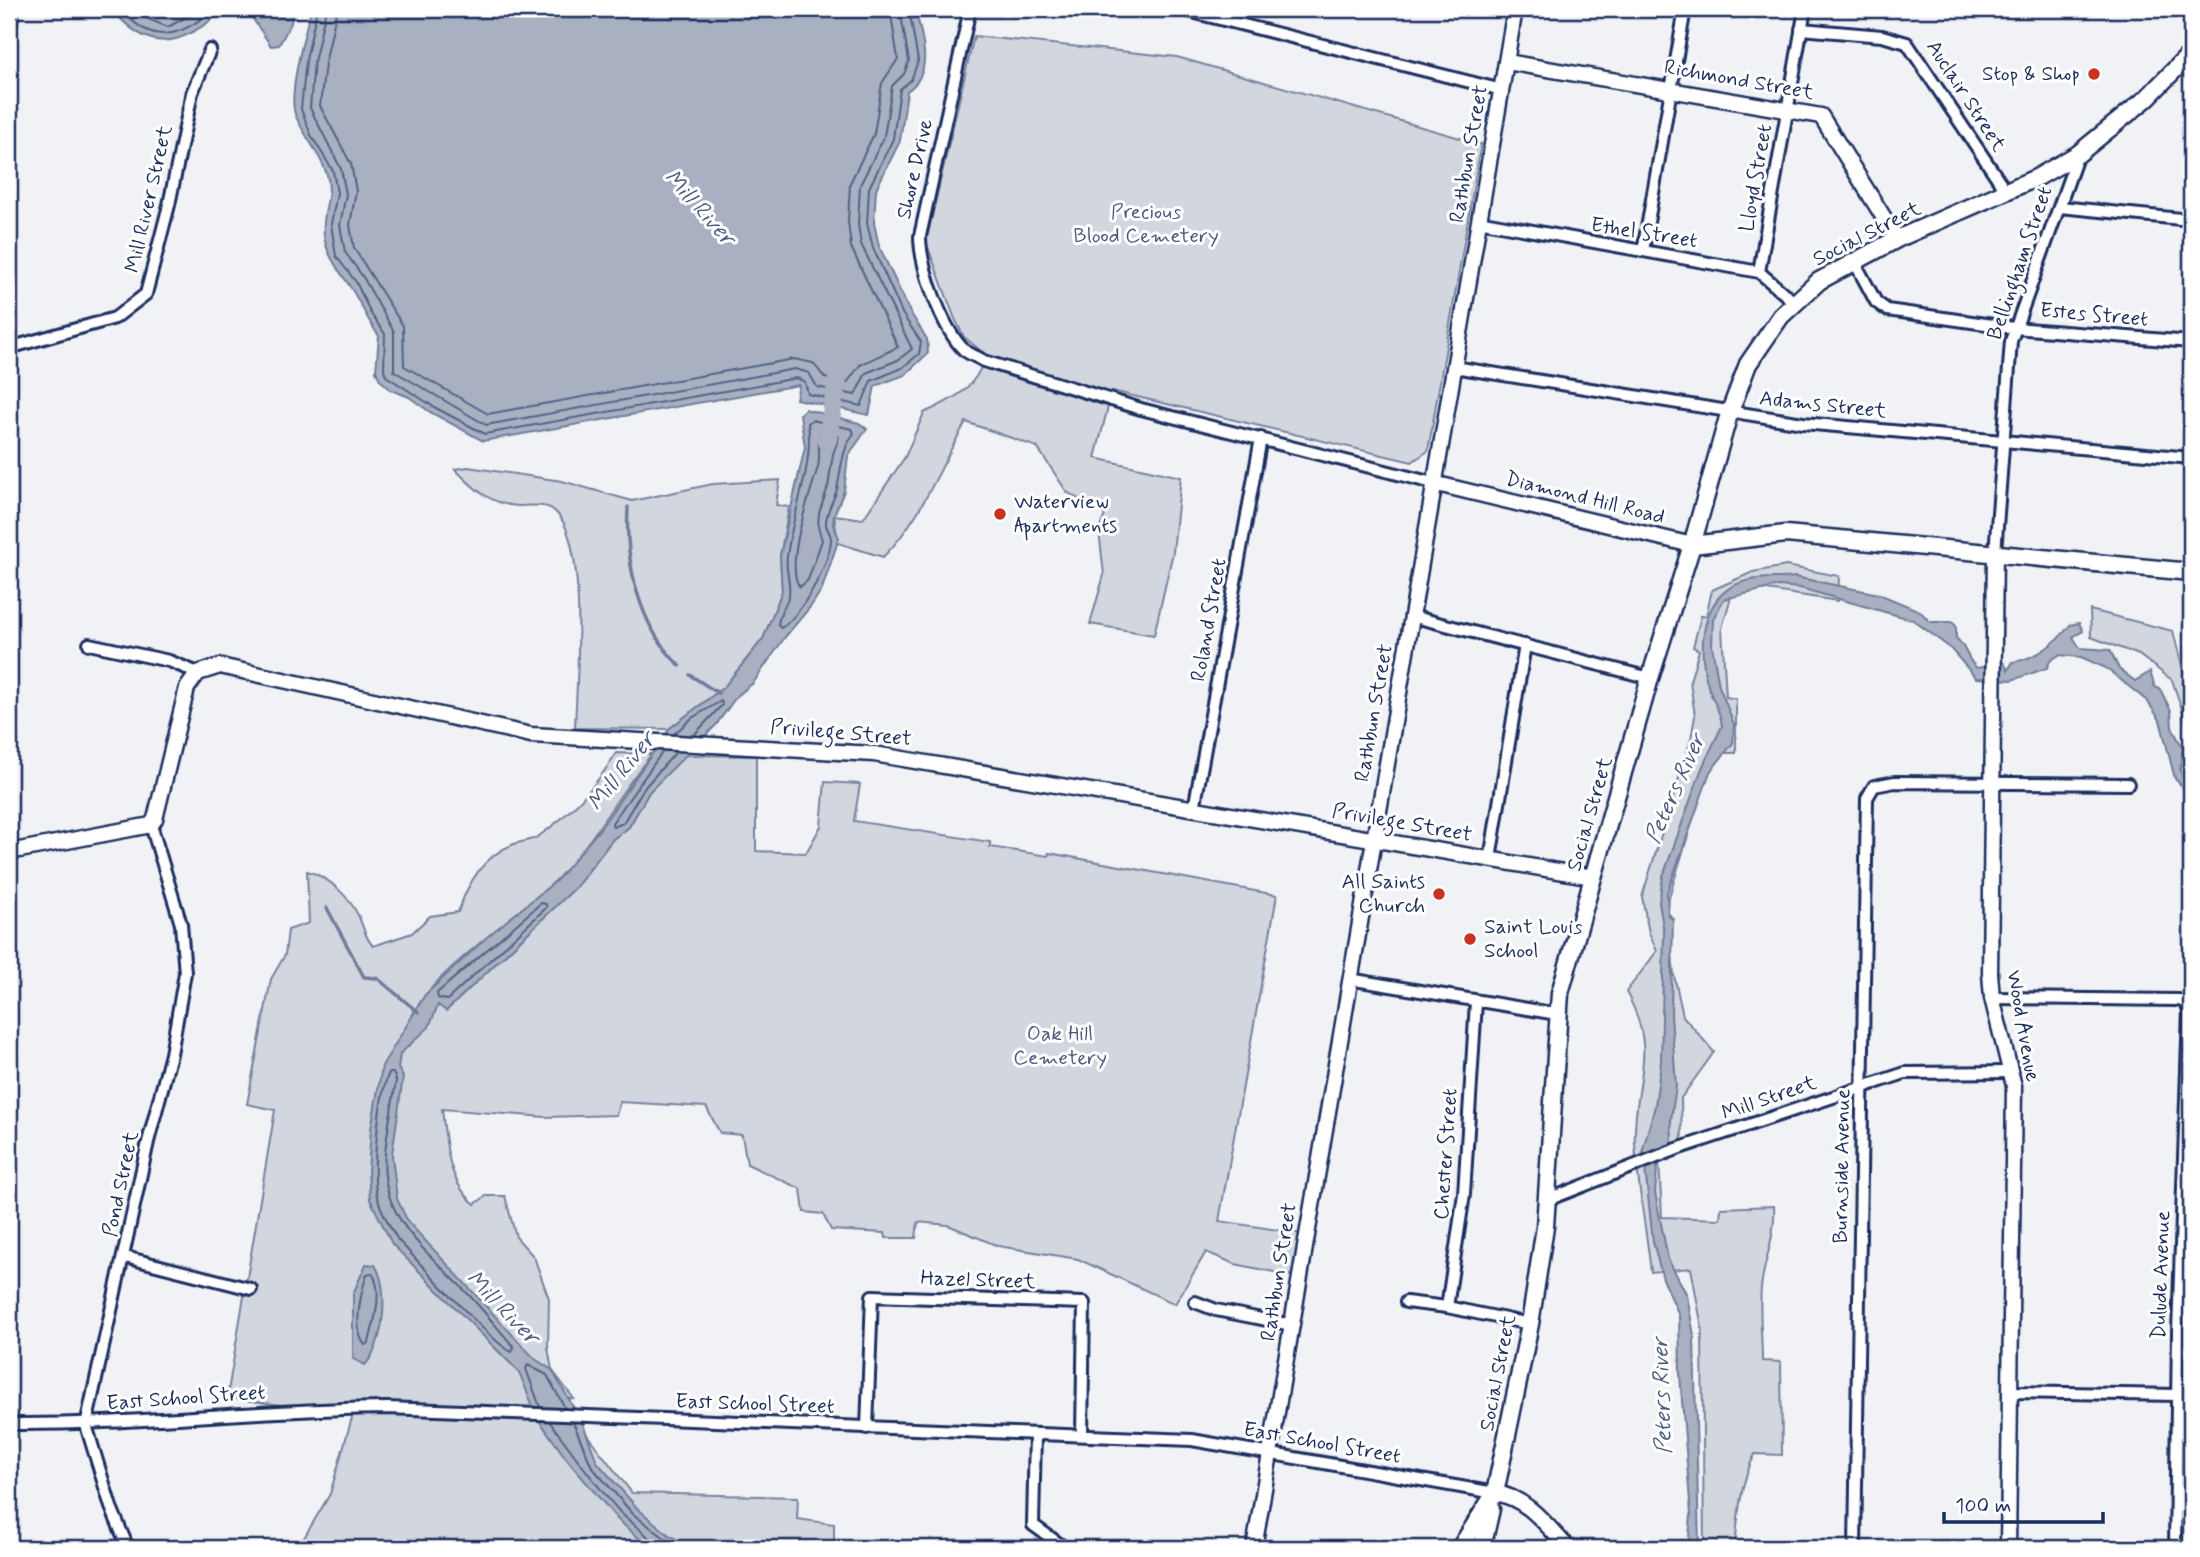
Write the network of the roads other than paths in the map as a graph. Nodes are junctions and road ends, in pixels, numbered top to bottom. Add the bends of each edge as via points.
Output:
1 (12, 9) edge
2 (970, 9) edge
3 (1180, 9) edge
4 (1515, 9) edge
5 (1685, 9) edge
6 (1805, 9) edge
7 (9, 24) edge
8 (1801, 29) junction
9 (210, 50) dead end
10 (2191, 53) edge
11 (1507, 62) junction
12 (1502, 90) junction
13 (1672, 90) junction
14 (1788, 111) junction
15 (2078, 154) junction
16 (2006, 191) junction
17 (2060, 208) junction
18 (2191, 220) edge
19 (1478, 222) junction
20 (1898, 239) junction
21 (1643, 251) junction
22 (1854, 261) junction
23 (1759, 272) junction
24 (1794, 302) junction
25 (2014, 328) junction
26 (2191, 342) edge
27 (9, 348) edge
28 (984, 360) joint
29 (1454, 367) junction
30 (1729, 414) junction
31 (1261, 438) junction
32 (2001, 441) junction
33 (2191, 458) edge
34 (1433, 483) junction
35 (1692, 545) junction
36 (1995, 553) junction
37 (2191, 572) edge
38 (1411, 616) junction
39 (89, 644) dead end
40 (1525, 645) junction
41 (198, 673) junction
42 (1650, 678) junction
43 (2128, 784) dead end
44 (1991, 785) junction
45 (1194, 808) junction
46 (151, 825) junction
47 (1373, 838) junction
48 (9, 852) edge
49 (1490, 859) junction
50 (1593, 877) junction
51 (1349, 979) junction
52 (1992, 998) junction
53 (1476, 1002) junction
54 (1557, 1014) junction
55 (2011, 1072) junction
56 (1862, 1087) junction
57 (1547, 1200) junction
58 (125, 1257) junction
59 (251, 1289) dead end
60 (1195, 1302) dead end
61 (1406, 1303) dead end
62 (1447, 1307) junction
63 (1530, 1324) junction
64 (1292, 1325) junction
65 (2010, 1392) junction
66 (2177, 1395) junction
67 (9, 1424) edge
68 (86, 1425) junction
69 (867, 1428) junction
70 (1035, 1434) junction
71 (1082, 1435) junction
72 (1269, 1454) junction
73 (1494, 1493) junction
74 (128, 1548) edge
75 (1065, 1548) edge
76 (1254, 1548) edge
77 (1460, 1548) edge
78 (1482, 1548) edge
79 (1568, 1548) edge
80 (1855, 1548) edge
81 (2008, 1548) edge
82 (2175, 1548) edge

1 - 7 main road
2 - 28 street, Shore Drive via 921,221 920,249 949,328 965,351
3 - 12 street
4 - 11 main road, Rathbun Street
5 - 13 street
6 - 8 street, Lloyd Street
8 - 14 street, Lloyd Street
8 - 16 street, Auclair Street via 1882,36 1907,43
9 - 27 street, Mill River Street via 192,93 146,295 115,318
10 - 15 main road, Social Street via 2147,98
11 - 12 main road, Rathbun Street
11 - 13 main road, Richmond Street
12 - 19 main road, Rathbun Street
13 - 14 main road, Richmond Street
13 - 21 street
14 - 20 main road, Richmond Street via 1821,116
14 - 23 street, Lloyd Street
15 - 16 main road, Social Street
15 - 17 street, Bellingham Street
16 - 20 main road, Social Street
17 - 18 street
17 - 25 street, Bellingham Street
19 - 21 street, Ethel Street
19 - 29 main road, Rathbun Street
20 - 22 main road, Social Street
21 - 23 street, Ethel Street
22 - 24 main road, Social Street
22 - 25 street, Estes Street via 1876,302 1887,310
23 - 24 street
24 - 30 main road, Social Street via 1748,365
25 - 26 street, Estes Street
25 - 32 street, Bellingham Street
28 - 31 street, Diamond Hill Road via 1141,410
29 - 30 street, Adams Street
29 - 34 main road, Rathbun Street
30 - 32 street, Adams Street
30 - 35 main road, Social Street
31 - 34 street, Diamond Hill Road
31 - 45 street, Roland Street
32 - 33 street, Adams Street
32 - 36 street, Bellingham Street
34 - 35 main road, Diamond Hill Road
34 - 38 main road, Rathbun Street
35 - 36 main road, Diamond Hill Road via 1786,534
35 - 42 main road, Social Street
36 - 37 main road, Diamond Hill Road
36 - 44 main road, Wood Avenue
38 - 40 street
38 - 47 main road, Rathbun Street
39 - 41 street, Privilege Street via 169,661
40 - 42 street
40 - 49 street
41 - 45 main road, Privilege Street via 220,666 531,735 874,754
41 - 46 main road via 187,688
42 - 50 main road, Social Street
43 - 44 street
44 - 52 main road, Wood Avenue
44 - 56 street, Burnside Avenue via 1895,782 1874,786 1867,798
45 - 47 main road, Privilege Street
46 - 48 main road
46 - 58 street, Pond Street via 181,924 185,973
47 - 49 main road, Privilege Street
47 - 51 main road, Rathbun Street
49 - 50 main road, Privilege Street
50 - 54 main road, Social Street
51 - 53 street
51 - 64 main road, Rathbun Street
52 - 55 main road, Wood Avenue
52 - 66 street, Dulude Avenue via 2186,1003 2189,1044
53 - 54 street
53 - 62 street, Chester Street via 1464,1194
54 - 57 main road, Social Street
55 - 56 street, Mill Street via 1918,1071
55 - 65 main road, Wood Avenue
56 - 57 street, Mill Street via 1677,1149
56 - 80 street, Burnside Avenue
57 - 63 main road, Social Street
58 - 59 street
58 - 68 street, Pond Street
60 - 64 street
61 - 62 street
62 - 63 street
63 - 73 main road, Social Street
64 - 72 main road, Rathbun Street
65 - 66 street
65 - 81 main road, Wood Avenue
66 - 82 street, Dulude Avenue
67 - 68 street, East School Street
68 - 69 street, East School Street via 303,1409 387,1408
68 - 74 street
69 - 70 street, East School Street
69 - 71 street, Hazel Street via 872,1296 1084,1303
70 - 71 street, East School Street
70 - 75 street via 1033,1525
71 - 72 street, East School Street via 1192,1440
72 - 73 street, East School Street
72 - 76 main road, Rathbun Street
73 - 77 main road, Social Street
73 - 78 main road
73 - 79 main road via 1528,1507

